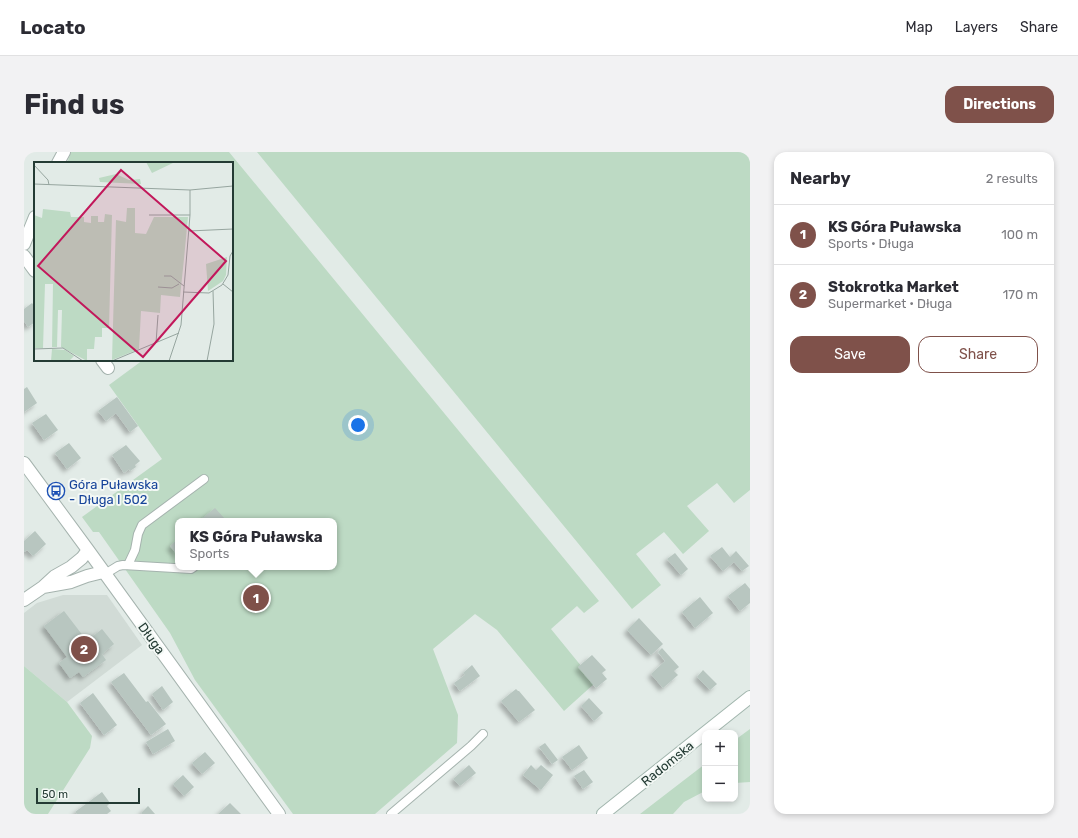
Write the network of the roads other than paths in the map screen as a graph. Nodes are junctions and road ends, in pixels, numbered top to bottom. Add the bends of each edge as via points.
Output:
1 (64, 152) edge
2 (59, 162) edge
3 (34, 219) edge
4 (24, 244) edge
5 (24, 256) edge
6 (34, 270) edge
7 (24, 463) edge
8 (204, 479) dead end
9 (88, 550) junction
10 (128, 565) junction
11 (175, 568) edge
12 (104, 573) junction
13 (43, 587) junction
14 (24, 600) edge
15 (750, 697) edge
16 (483, 734) dead end
17 (274, 812) edge
18 (391, 814) edge
19 (603, 814) edge

1 - 2 street
3 - 4 street
5 - 6 street
7 - 9 street, Długa
8 - 10 lane via 142,525
9 - 12 street, Długa
9 - 13 street via 82,558
10 - 11 lane
10 - 12 lane via 118,566
12 - 13 street
12 - 17 street, Długa
13 - 14 street
15 - 19 street, Radomska
16 - 18 lane

